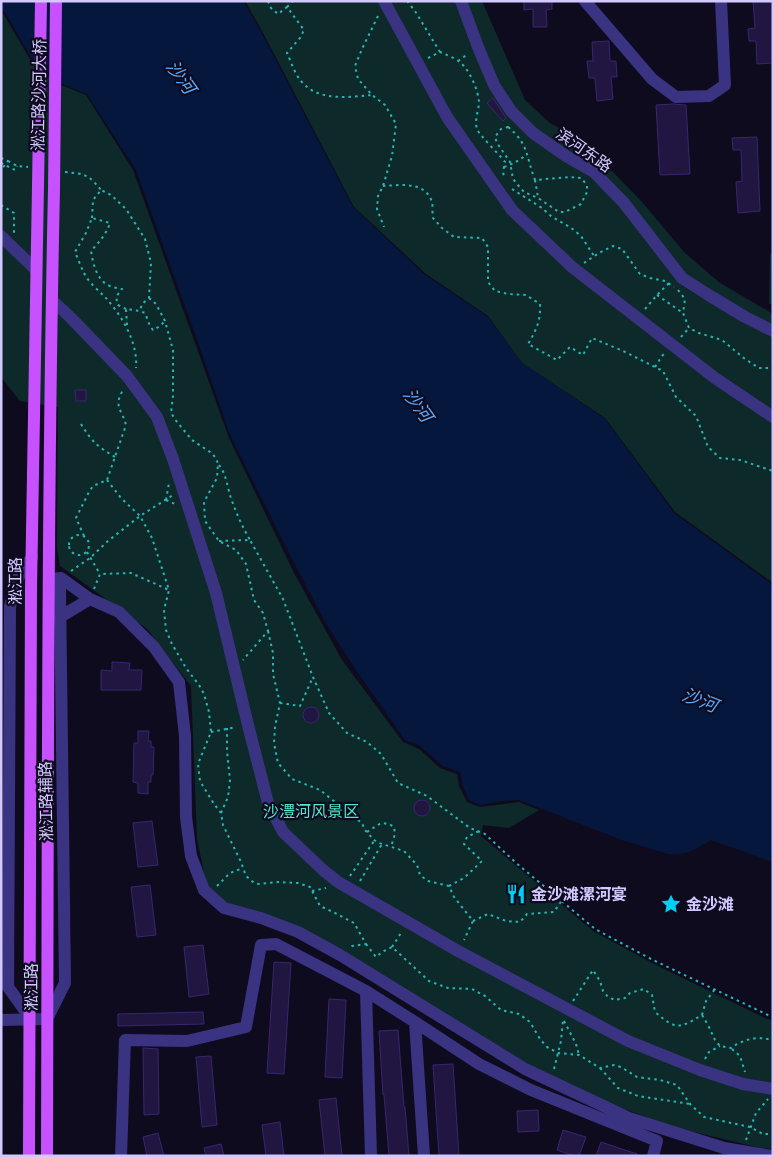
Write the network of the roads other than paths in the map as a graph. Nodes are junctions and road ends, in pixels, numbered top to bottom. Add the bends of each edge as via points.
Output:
1 (41, 1) edge
2 (56, 1) edge
3 (461, 1) edge
4 (585, 1) edge
5 (721, 1) edge
6 (386, 6) edge
7 (38, 186) joint
8 (54, 189) joint
9 (1, 236) edge
10 (36, 270) junction
11 (52, 300) junction
12 (773, 331) edge
13 (773, 417) edge
14 (32, 557) junction
15 (55, 579) junction
16 (90, 599) junction
17 (55, 617) junction
18 (366, 991) junction
19 (31, 1019) junction
20 (47, 1019) junction
21 (1, 1020) edge
22 (415, 1022) junction
23 (773, 1089) edge
24 (30, 1156) edge
25 (47, 1156) edge
26 (121, 1156) edge
27 (371, 1156) edge
28 (424, 1156) edge
29 (653, 1156) edge
30 (772, 1156) edge

1 - 7 main road, 淞江路沙河大桥, bridge
2 - 8 main road, 淞江路沙河大桥, bridge
3 - 12 street, 滨河东路 via 494,86 511,111 533,133 594,172 624,203 682,278
4 - 5 street via 652,79 676,97 710,96 725,85
6 - 13 street via 447,117 512,210 576,270 715,378
7 - 10 main road, 淞江路
8 - 11 main road, 淞江路
9 - 10 street
10 - 14 main road, 淞江路
11 - 15 main road, 淞江路
11 - 23 street via 131,381 157,417 216,593 268,803 283,832 323,870 354,892 565,1014 700,1070
14 - 19 main road, 淞江路
14 - 19 street via 18,578 10,606 8,987
15 - 16 street
15 - 17 main road, 淞江路
16 - 17 street
16 - 30 street via 119,612 154,647 179,682 185,736 186,817 192,856 204,890 224,908 298,932 525,1069 629,1118 724,1148
17 - 20 main road, 淞江路
18 - 22 street
18 - 26 street via 276,944 261,945 246,1027 187,1041 125,1040
18 - 27 street
19 - 20 street
19 - 21 street
19 - 24 main road, 淞江路
20 - 25 main road, 淞江路
22 - 28 street
22 - 29 street via 479,1064 531,1090 657,1141

